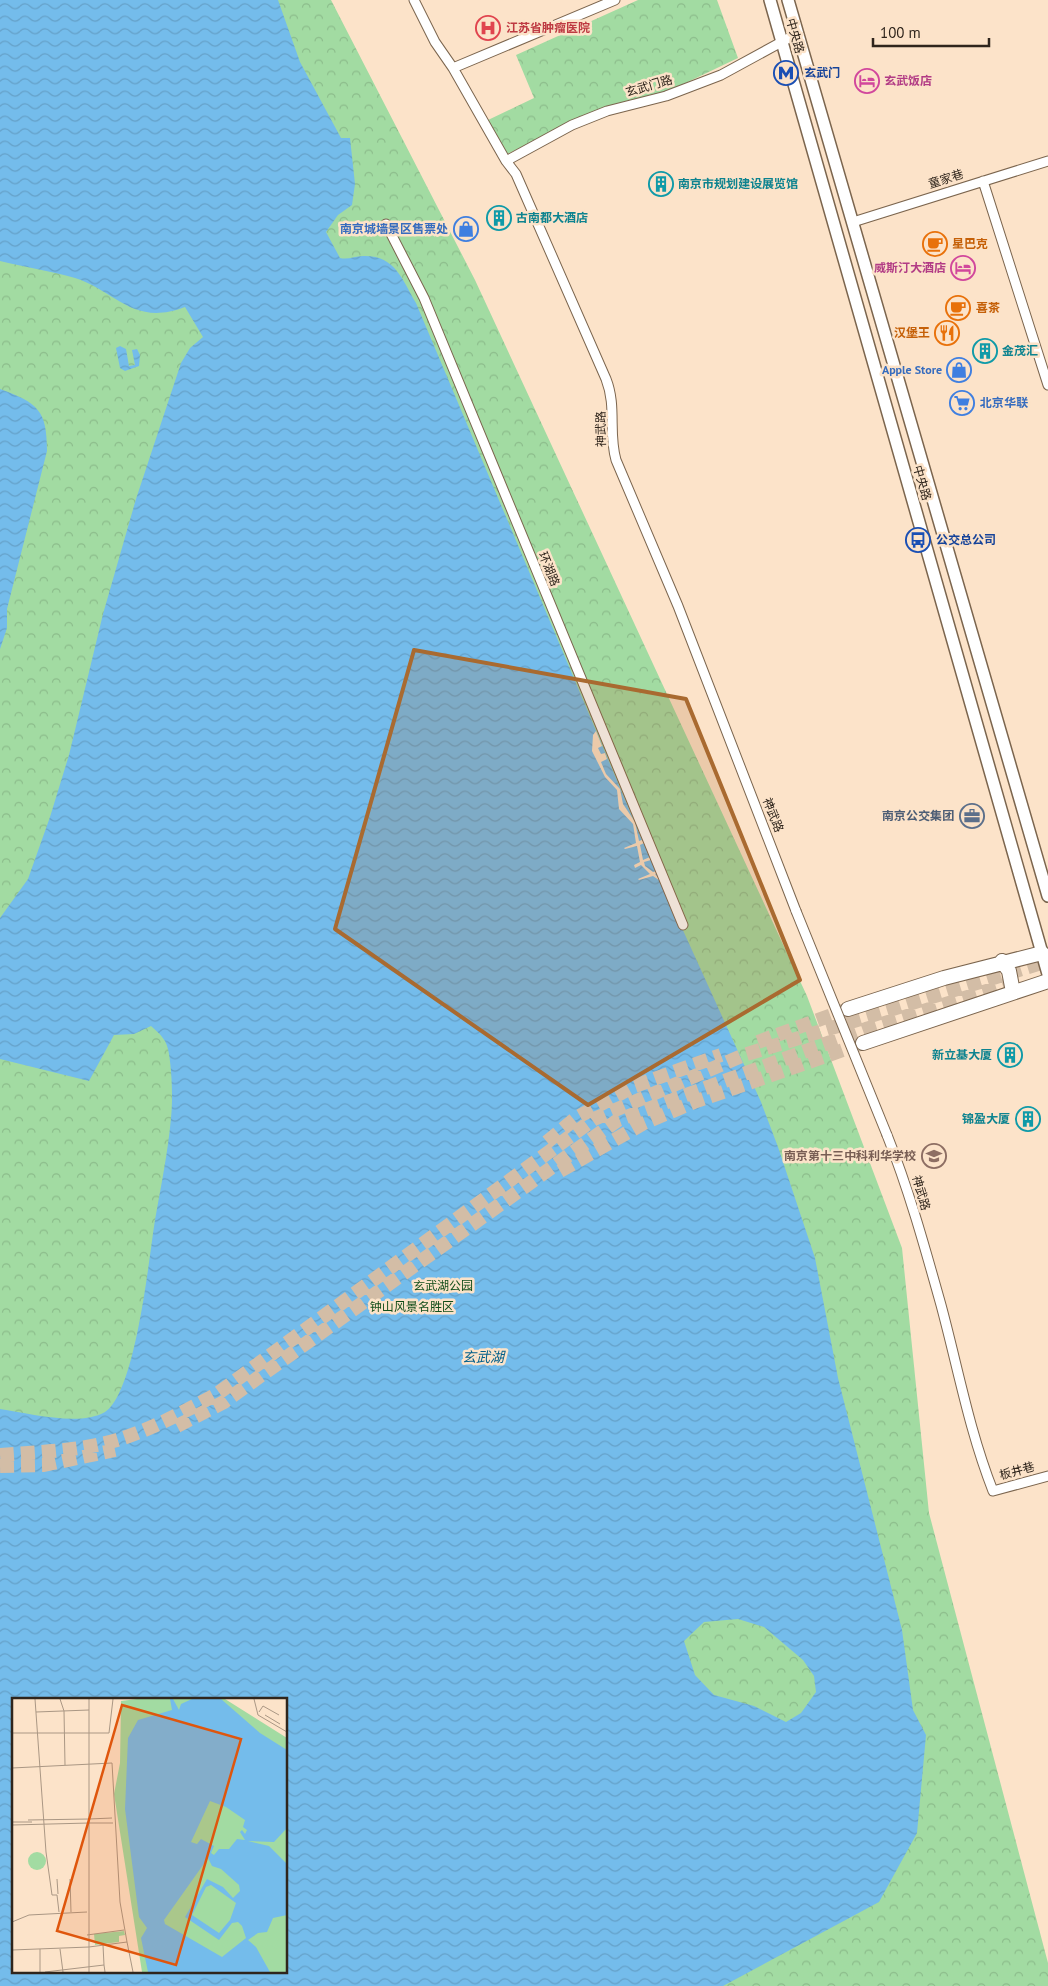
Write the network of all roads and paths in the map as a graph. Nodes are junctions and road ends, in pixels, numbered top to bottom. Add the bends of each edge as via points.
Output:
1 (414, 0) edge
2 (614, 0) edge
3 (770, 0) edge
4 (788, 0) edge
5 (798, 33) junction
6 (782, 42) junction
7 (452, 68) junction
8 (1048, 160) edge
9 (506, 161) junction
10 (982, 181) junction
11 (852, 222) junction
12 (386, 224) dead end
13 (1048, 386) edge
14 (1048, 896) edge
15 (683, 926) dead end
16 (1045, 952) edge
17 (1002, 961) junction
18 (1048, 974) edge
19 (1048, 981) edge
20 (1013, 992) junction
21 (848, 1009) tunnel mouth
22 (863, 1043) tunnel mouth
23 (1048, 1476) edge
24 (993, 1491) joint

1 - 7 street, 神武路
2 - 7 street
3 - 6 main road, 中央路
4 - 5 main road, 中央路
5 - 6 street, 玄武门路
5 - 11 main road, 中央路
6 - 9 street, 玄武门路 via 721,75 572,125
6 - 16 main road, 中央路
7 - 9 street, 神武路
8 - 10 street, 童家巷
9 - 24 street, 神武路, bridge via 516,174 606,379 613,399 612,438 616,460 685,624 903,1175 976,1443
10 - 11 street, 童家巷
10 - 13 street
11 - 14 main road, 中央路
12 - 15 street, 环湖路 via 424,298
16 - 17 highway
16 - 18 main road, 中央路
17 - 20 highway via 1009,971
17 - 21 highway
19 - 20 highway
20 - 22 highway
23 - 24 street, 板井巷

